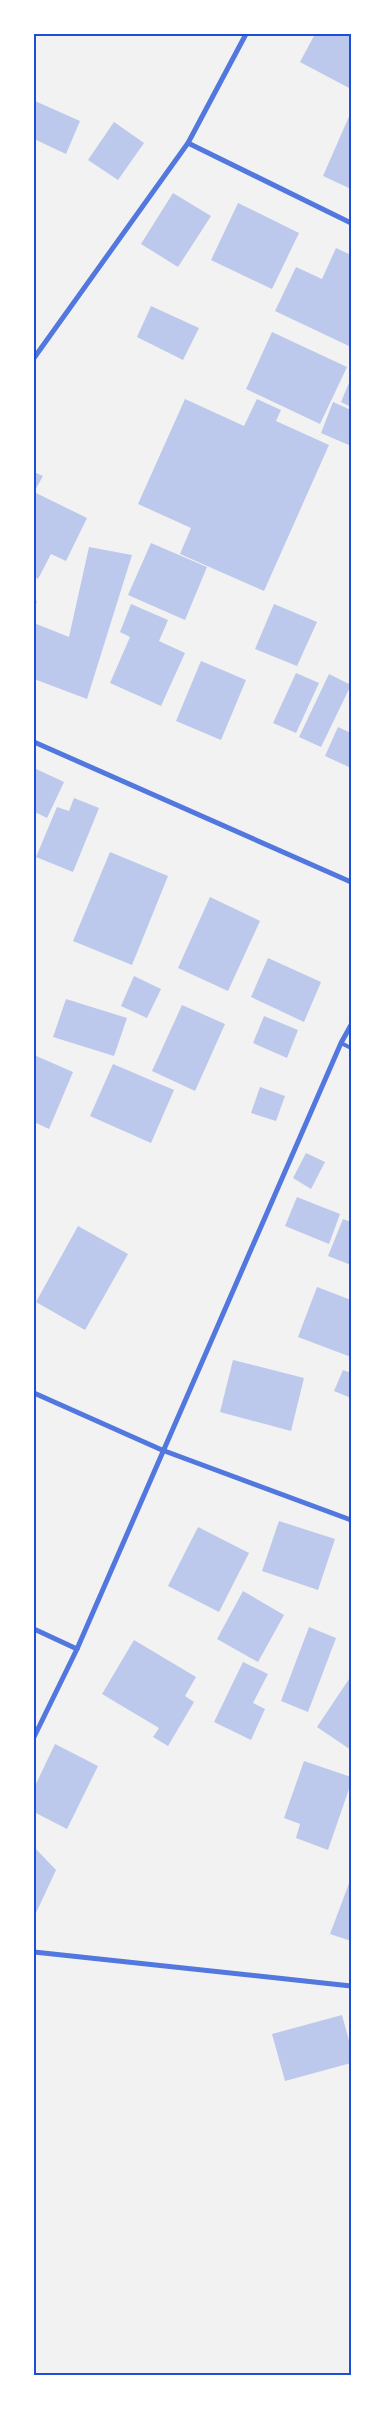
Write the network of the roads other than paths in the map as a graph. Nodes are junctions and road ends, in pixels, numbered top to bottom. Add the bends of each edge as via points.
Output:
1 (246, 34) edge
2 (188, 143) junction
3 (351, 223) edge
4 (34, 358) edge
5 (34, 742) edge
6 (351, 882) edge
7 (351, 1025) edge
8 (340, 1043) junction
9 (351, 1048) edge
10 (34, 1393) edge
11 (162, 1450) junction
12 (351, 1520) edge
13 (34, 1629) edge
14 (77, 1649) junction
15 (34, 1737) edge
16 (34, 1952) edge
17 (351, 1986) edge

1 - 2 street
2 - 3 street
2 - 4 street
5 - 6 street
7 - 8 street
8 - 9 lane
8 - 11 street
10 - 11 street
11 - 12 street
11 - 14 street
13 - 14 street
14 - 15 street
16 - 17 street

